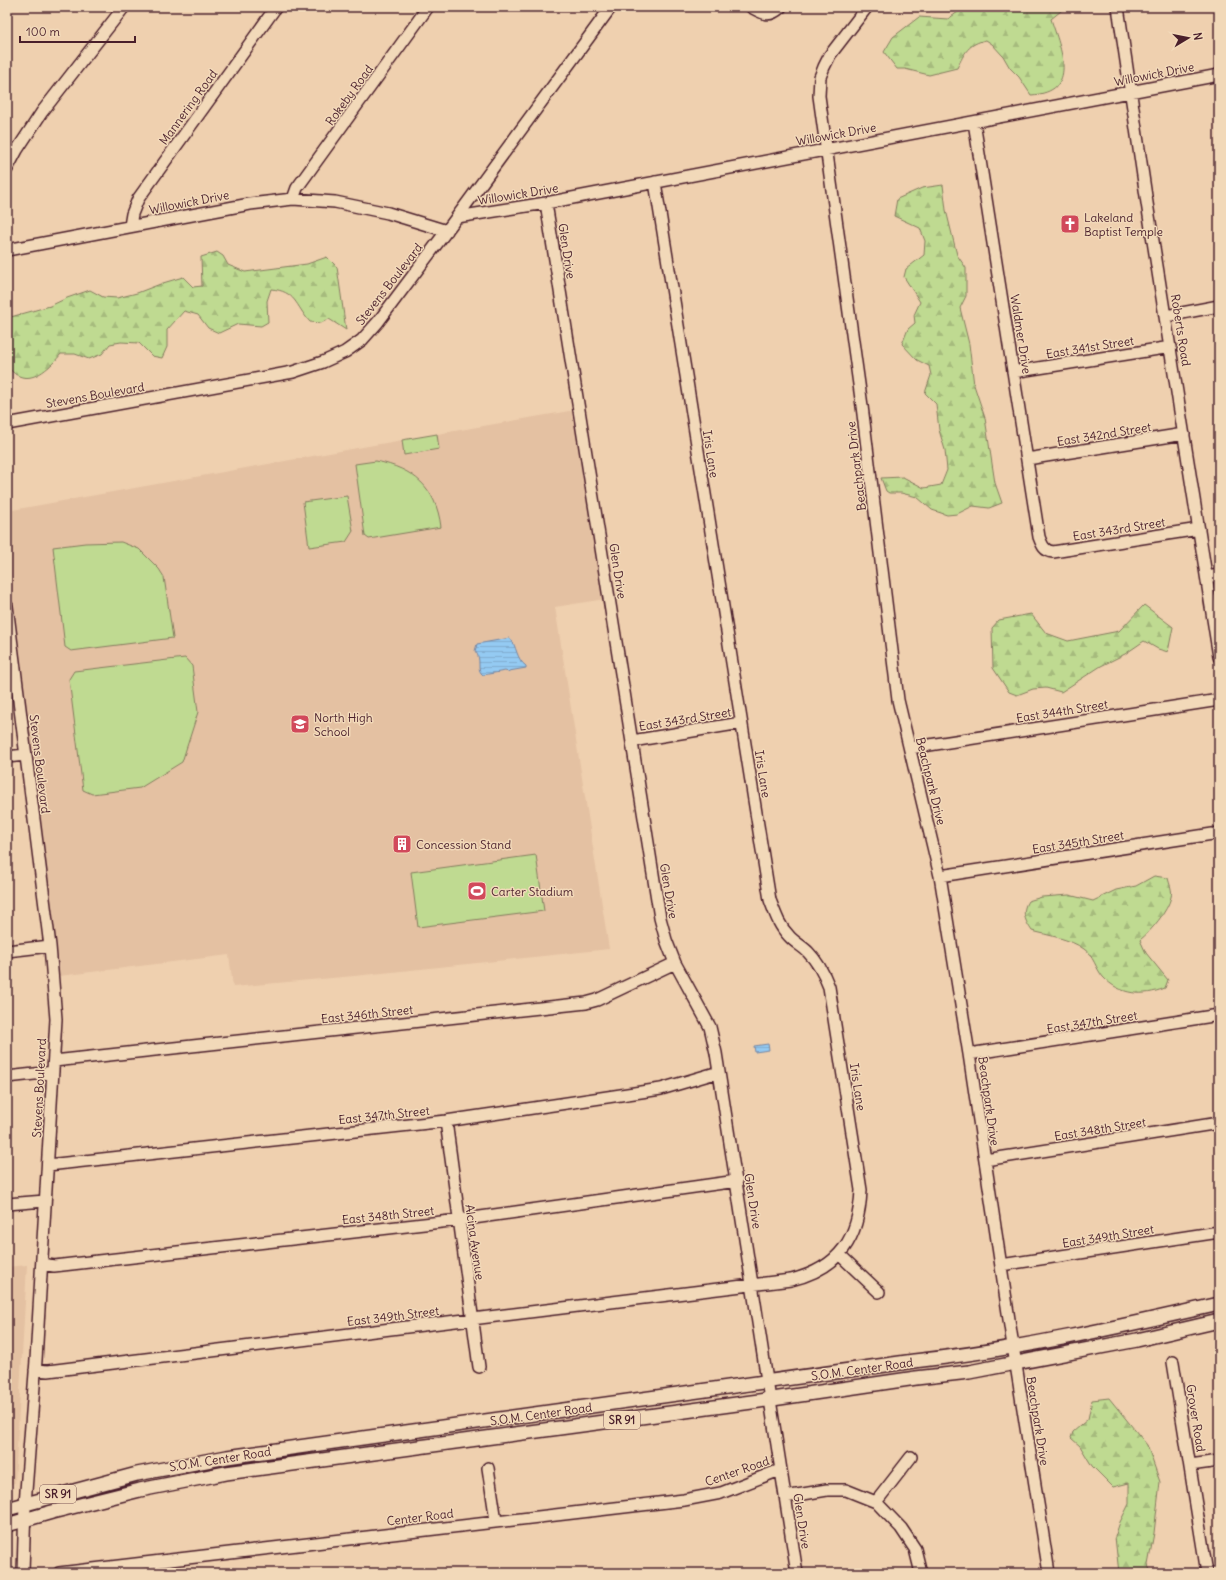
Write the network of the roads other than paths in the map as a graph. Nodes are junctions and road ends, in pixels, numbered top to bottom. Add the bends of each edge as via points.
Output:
1 (124, 7) edge
2 (276, 7) edge
3 (428, 7) edge
4 (611, 7) edge
5 (751, 7) edge
6 (781, 7) edge
7 (867, 7) edge
8 (1118, 7) edge
9 (1219, 75) edge
10 (1130, 92) junction
11 (974, 122) junction
12 (827, 149) junction
13 (7, 169) edge
14 (655, 182) junction
15 (293, 199) junction
16 (546, 203) junction
17 (457, 217) junction
18 (130, 226) junction
19 (447, 231) junction
20 (7, 250) edge
21 (1219, 306) edge
22 (1166, 316) junction
23 (1171, 347) junction
24 (1013, 372) junction
25 (7, 424) edge
26 (1184, 434) junction
27 (1027, 459) junction
28 (1199, 529) junction
29 (1045, 549) joint
30 (1219, 575) edge
31 (1207, 577) junction
32 (7, 606) edge
33 (9, 634) edge
34 (1219, 657) edge
35 (1219, 700) edge
36 (741, 723) junction
37 (632, 741) junction
38 (910, 748) junction
39 (25, 755) junction
40 (7, 757) edge
41 (1219, 833) edge
42 (940, 876) junction
43 (50, 946) junction
44 (7, 951) edge
45 (675, 963) junction
46 (1219, 1015) edge
47 (969, 1054) junction
48 (54, 1067) junction
49 (719, 1072) junction
50 (7, 1077) edge
51 (446, 1121) junction
52 (1219, 1123) edge
53 (985, 1160) junction
54 (48, 1165) junction
55 (737, 1181) junction
56 (45, 1201) junction
57 (7, 1204) edge
58 (459, 1220) junction
59 (1219, 1232) edge
60 (839, 1254) junction
61 (42, 1264) junction
62 (1001, 1265) junction
63 (753, 1285) junction
64 (879, 1292) dead end
65 (1219, 1304) edge
66 (473, 1320) junction
67 (1219, 1321) edge
68 (1013, 1346) junction
69 (1173, 1362) dead end
70 (1016, 1363) junction
71 (479, 1367) dead end
72 (35, 1370) junction
73 (767, 1383) junction
74 (770, 1399) junction
75 (911, 1458) dead end
76 (1219, 1461) edge
77 (1190, 1465) junction
78 (488, 1468) dead end
79 (780, 1470) junction
80 (785, 1497) junction
81 (876, 1502) junction
82 (25, 1504) junction
83 (7, 1509) edge
84 (25, 1520) junction
85 (496, 1521) junction
86 (7, 1525) edge
87 (23, 1573) edge
88 (58, 1573) edge
89 (797, 1573) edge
90 (921, 1573) edge
91 (1049, 1573) edge
92 (1207, 1573) edge

1 - 13 street via 42,112
2 - 18 street, Mannering Road via 138,199
3 - 15 street, Rokeby Road via 297,188
4 - 17 street, Stevens Boulevard
5 - 6 street via 765,14 774,13
7 - 12 street, Beachpark Drive via 830,55 820,77 819,96
8 - 10 street, Roberts Road
9 - 10 street, Willowick Drive
10 - 11 street, Willowick Drive
10 - 22 street, Roberts Road
11 - 12 street, Willowick Drive
11 - 24 street, Waldmer Drive
12 - 14 street, Willowick Drive
12 - 38 street, Beachpark Drive via 898,700
14 - 16 street, Willowick Drive
14 - 36 street, Iris Lane
15 - 18 street, Willowick Drive via 250,204
15 - 19 street, Willowick Drive via 335,202 365,208
16 - 17 street, Willowick Drive
16 - 37 street, Glen Drive
17 - 19 street, Stevens Boulevard
18 - 20 street, Willowick Drive
19 - 25 street, Stevens Boulevard via 362,340 345,352 323,362 293,372
21 - 22 street
22 - 23 street, Roberts Road
23 - 24 street, East 341st Street
23 - 26 street, Roberts Road
24 - 27 street, Waldmer Drive
26 - 27 street, East 342nd Street
26 - 28 street, Roberts Road
27 - 29 street, Waldmer Drive via 1039,537
28 - 29 street, East 343rd Street via 1053,552
28 - 31 street, Roberts Road
30 - 31 street
31 - 34 street, Roberts Road
32 - 33 street, Stevens Boulevard
33 - 39 street, Stevens Boulevard
35 - 38 street, East 344th Street
36 - 37 street, East 343rd Street
36 - 60 street, Iris Lane via 770,900 777,919 789,936 817,963 829,987 861,1190 856,1224
37 - 45 street, Glen Drive via 660,918
38 - 42 street, Beachpark Drive
39 - 40 street
39 - 43 street, Stevens Boulevard
41 - 42 street, East 345th Street
42 - 47 street, Beachpark Drive
43 - 44 street
43 - 48 street, Stevens Boulevard via 56,1005
45 - 48 street, East 346th Street via 586,1003
45 - 49 street, Glen Drive via 710,1027
46 - 47 street, East 347th Street
47 - 53 street, Beachpark Drive
48 - 50 street, East 346th Street
48 - 54 street, Stevens Boulevard
49 - 51 street, East 347th Street via 661,1089
49 - 55 street, Glen Drive
51 - 54 street, East 347th Street
51 - 58 street, Alcina Avenue
52 - 53 street, East 348th Street
53 - 62 street, Beachpark Drive
54 - 56 street, Stevens Boulevard
55 - 58 street, East 348th Street
55 - 63 street, Glen Drive
56 - 57 street
56 - 61 street, Stevens Boulevard
58 - 61 street, East 348th Street via 62,1265
58 - 66 street, Alcina Avenue
59 - 62 street, East 349th Street
60 - 63 street, Iris Lane via 830,1263 807,1276
60 - 64 street
61 - 72 street, Stevens Boulevard
62 - 68 street, Beachpark Drive
63 - 66 street, East 349th Street
63 - 73 street, Glen Drive
65 - 68 main road, S.O.M. Center Road / SR 91 via 1134,1324
66 - 71 street, Alcina Avenue
66 - 72 street, East 349th Street via 48,1371
67 - 70 main road, S.O.M. Center Road / SR 91
68 - 70 street, Beachpark Drive
68 - 73 main road, S.O.M. Center Road / SR 91
69 - 77 street, Grover Road
70 - 74 main road, S.O.M. Center Road / SR 91 via 969,1372
70 - 91 street, Beachpark Drive
72 - 82 street, Stevens Boulevard
73 - 74 street, Glen Drive
73 - 82 main road, S.O.M. Center Road / SR 91 via 227,1457 137,1474
74 - 79 street, Glen Drive
74 - 84 main road, S.O.M. Center Road / SR 91 via 226,1473 140,1490
75 - 81 street
76 - 77 street
77 - 92 street, Grover Road
78 - 85 street
79 - 80 street, Glen Drive
79 - 85 street, Center Road via 721,1493 684,1500
80 - 81 street via 827,1490 846,1490
80 - 89 street, Glen Drive
81 - 90 street via 902,1528 915,1549
82 - 83 main road, S.O.M. Center Road / SR 91
82 - 84 street, Stevens Boulevard
84 - 86 main road, S.O.M. Center Road / SR 91
84 - 87 street, Stevens Boulevard
85 - 88 street, Center Road

